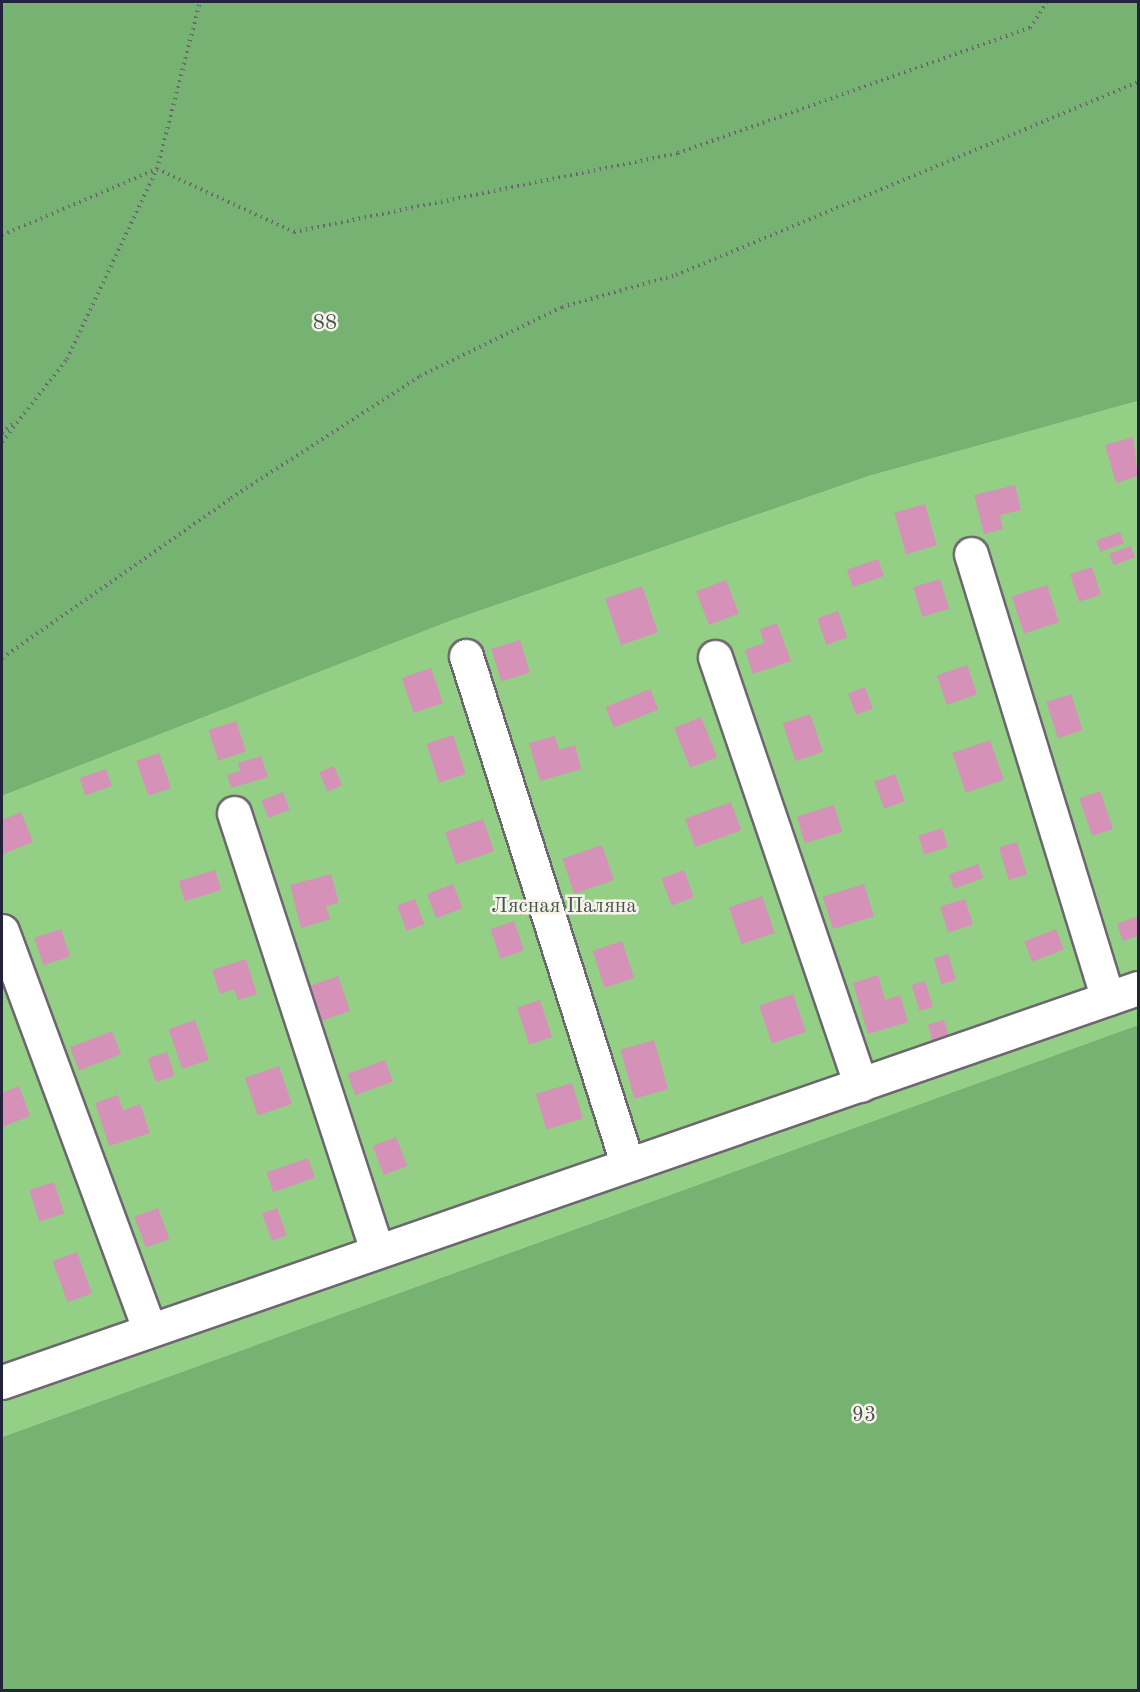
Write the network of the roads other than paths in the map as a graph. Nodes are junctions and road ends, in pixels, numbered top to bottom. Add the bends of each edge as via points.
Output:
1 (971, 554) dead end
2 (466, 656) dead end
3 (715, 657) dead end
4 (234, 813) dead end
5 (2, 931) edge
6 (1138, 988) edge
7 (1108, 998) junction
8 (861, 1085) junction
9 (627, 1163) junction
10 (376, 1248) junction
11 (149, 1329) junction
12 (2, 1382) edge

1 - 7 street
2 - 9 street
3 - 8 street
4 - 10 street
5 - 11 street
6 - 7 street
7 - 8 street
8 - 9 street
9 - 10 street
10 - 11 street
11 - 12 street

